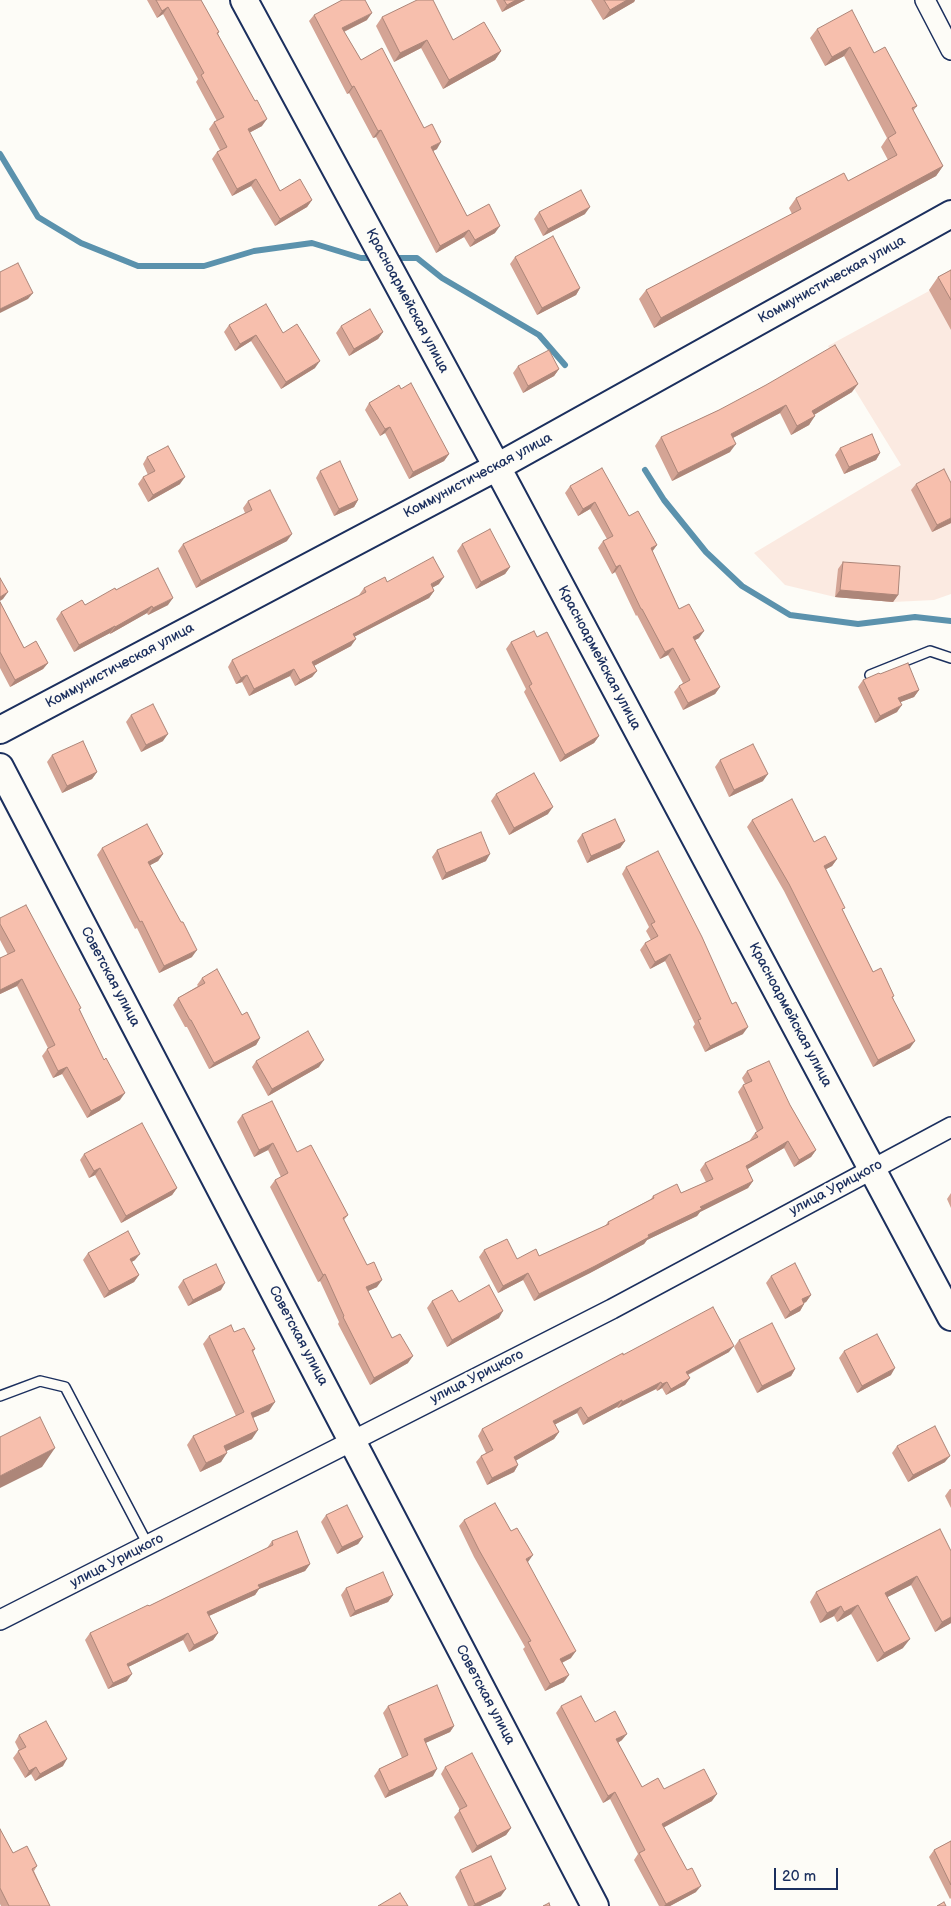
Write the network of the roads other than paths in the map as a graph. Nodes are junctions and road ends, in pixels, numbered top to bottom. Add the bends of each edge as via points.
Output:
1 (244, 0) edge
2 (925, 0) edge
3 (951, 50) edge
4 (951, 214) edge
5 (497, 467) junction
6 (951, 658) edge
7 (870, 675) edge
8 (0, 730) edge
9 (0, 767) edge
10 (951, 1127) edge
11 (873, 1168) junction
12 (951, 1317) edge
13 (0, 1396) edge
14 (353, 1441) junction
15 (148, 1545) junction
16 (0, 1620) edge
17 (595, 1906) edge

1 - 5 street, Красноармейская улица
2 - 3 street
4 - 5 street, Коммунистическая улица
5 - 8 street, Коммунистическая улица
5 - 11 street, Красноармейская улица
6 - 7 lane via 930,651
9 - 14 street, Советская улица
10 - 11 street, улица Урицкого
11 - 12 street, Красноармейская улица
11 - 14 street, улица Урицкого via 612,1309
13 - 15 lane via 40,1381 65,1387
14 - 15 street, улица Урицкого
14 - 17 street, Советская улица
15 - 16 street, улица Урицкого

